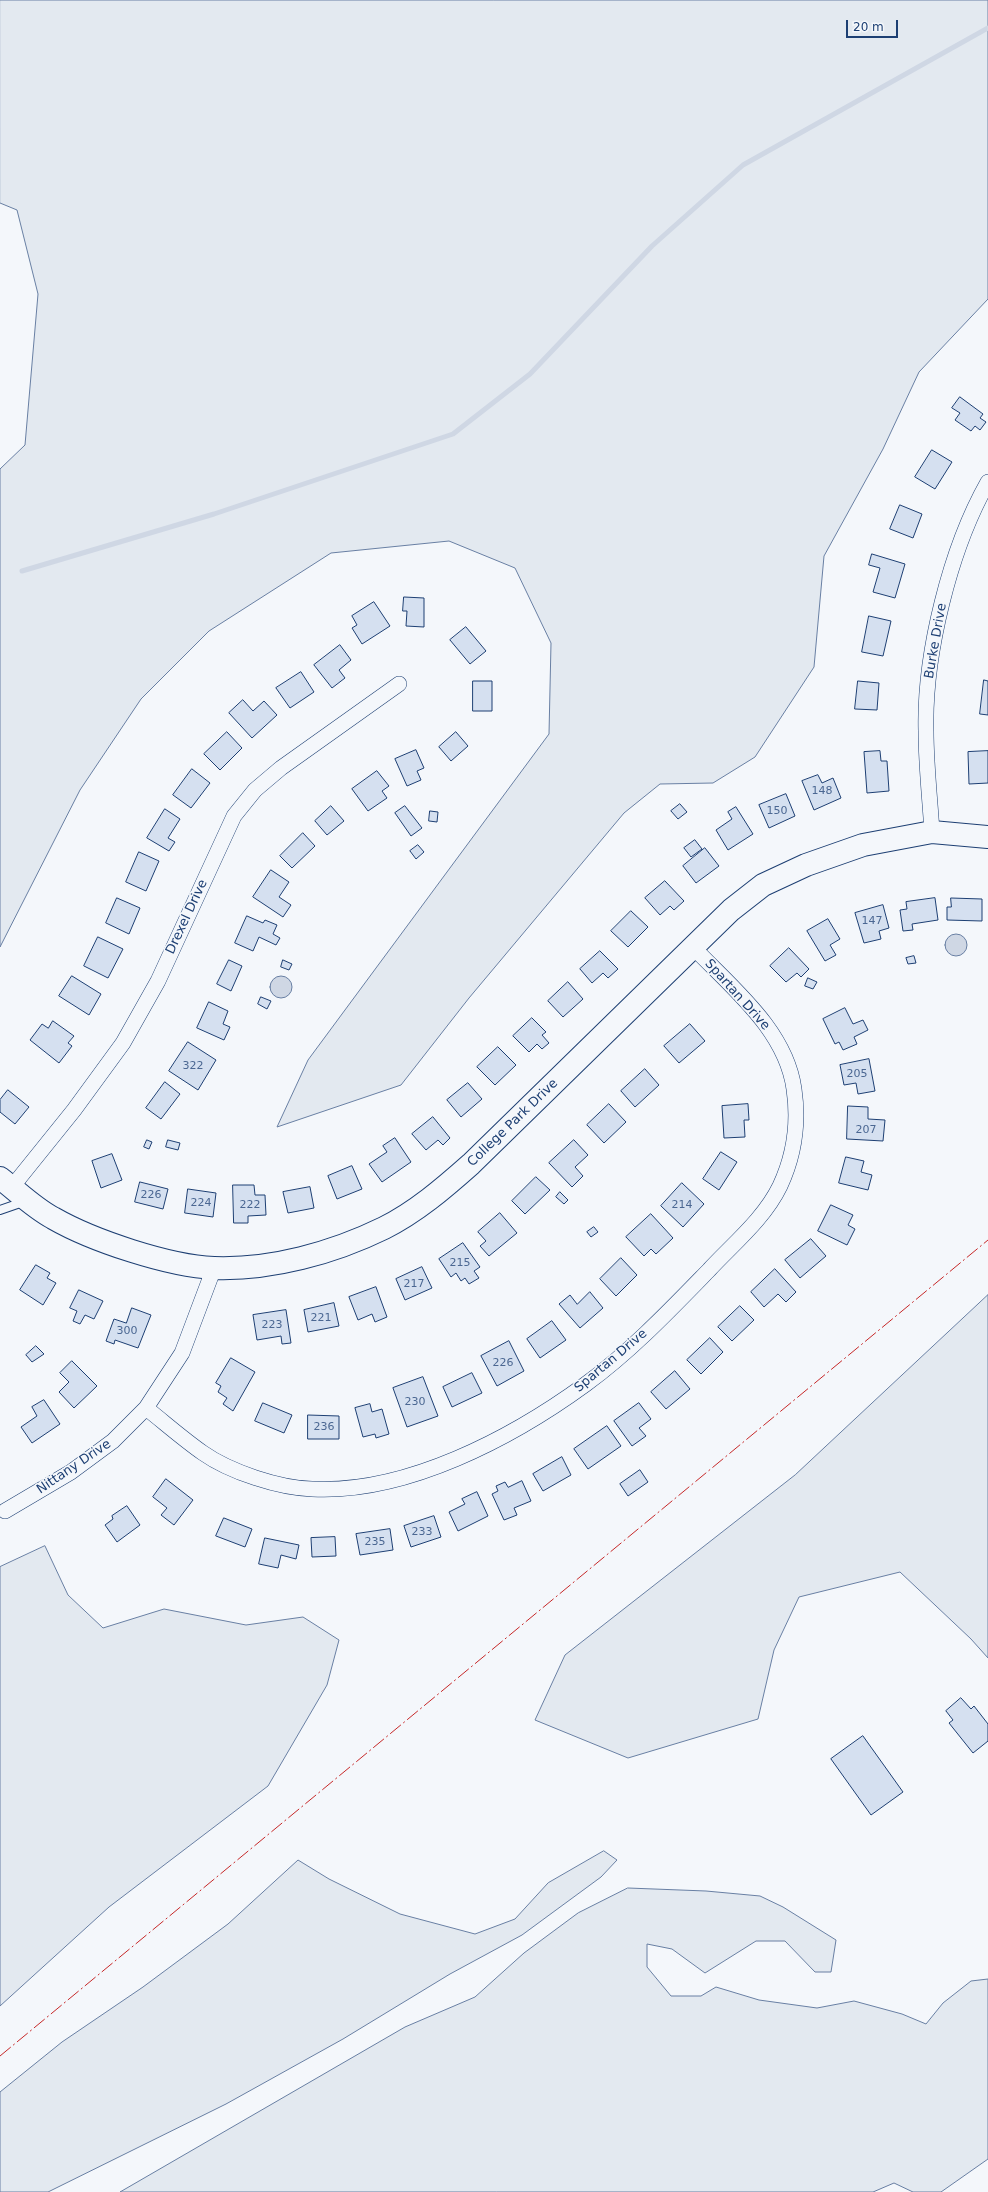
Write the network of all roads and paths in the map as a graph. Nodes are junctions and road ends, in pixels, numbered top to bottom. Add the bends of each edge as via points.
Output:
1 (988, 482) edge
2 (982, 504) edge
3 (399, 684) dead end
4 (932, 832) junction
5 (988, 837) edge
6 (693, 947) junction
7 (14, 1189) edge
8 (0, 1210) edge
9 (214, 1268) junction
10 (146, 1408) junction
11 (2, 1513) edge

1 - 2 street, Burke Drive
2 - 4 street, Burke Drive via 947,584 930,662 926,731
3 - 7 street, Drexel Drive via 281,768 255,790 234,816 158,981 123,1043
4 - 5 street, College Park Drive
4 - 6 street, College Park Drive via 863,845 806,865 763,885 731,910
6 - 9 street, College Park Drive via 471,1164 432,1198 384,1228 332,1249 268,1265
6 - 10 street, Spartan Drive via 768,1026 787,1060 794,1089 796,1121 792,1157 779,1188 758,1218 680,1300 624,1353 586,1384 485,1444 432,1468 387,1483 348,1488 311,1490 243,1473 206,1455
7 - 8 lane
7 - 9 street, College Park Drive via 52,1218 102,1241 160,1258
9 - 10 street, Nittany Drive via 182,1353
10 - 11 street, Nittany Drive via 113,1441 71,1472

